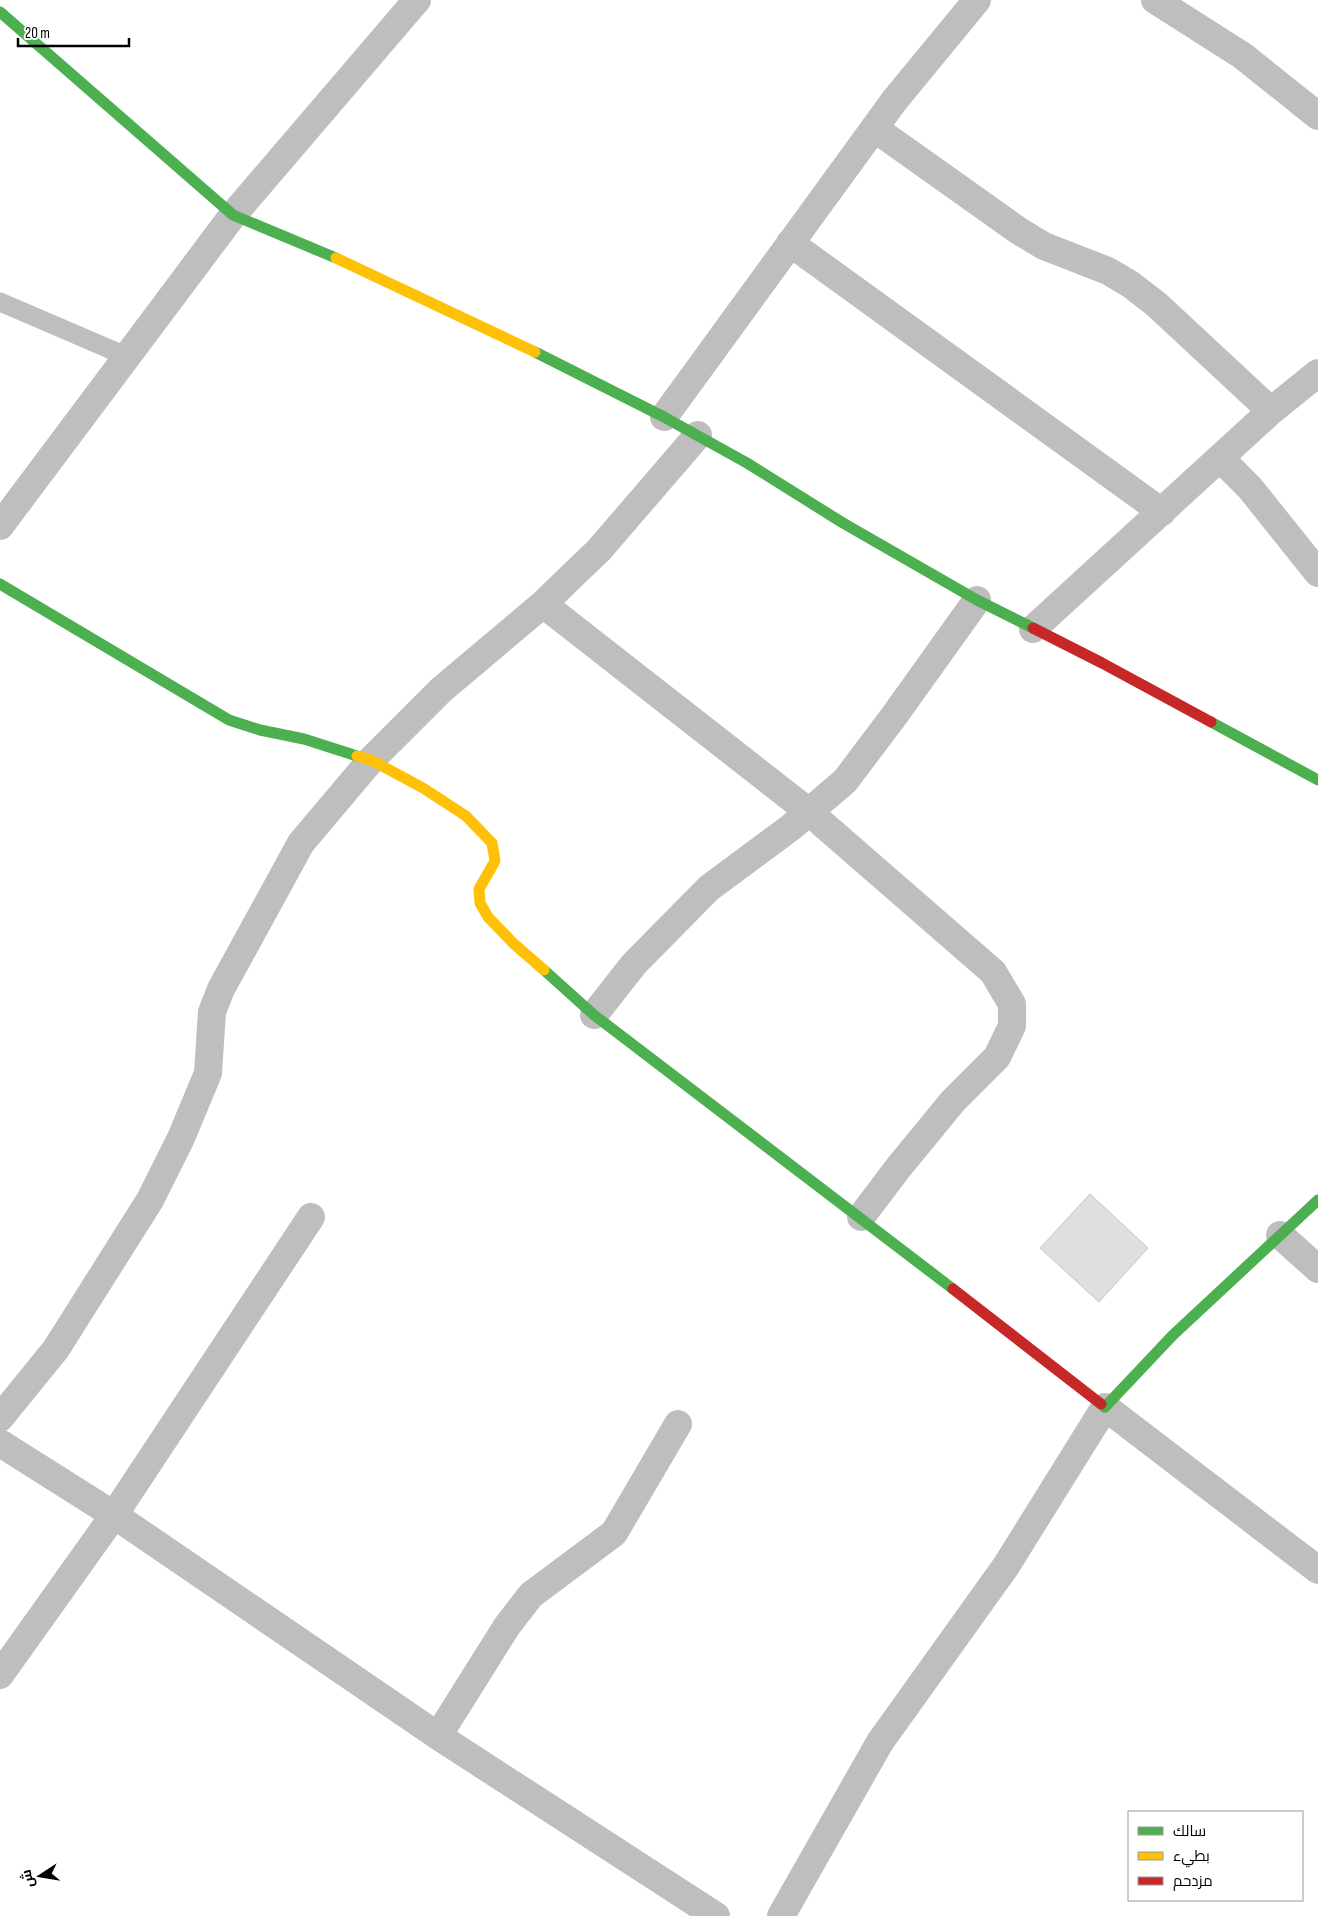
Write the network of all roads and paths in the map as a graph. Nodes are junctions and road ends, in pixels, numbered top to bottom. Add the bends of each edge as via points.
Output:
1 (417, 0) edge
2 (977, 0) edge
3 (1156, 0) edge
4 (0, 12) edge
5 (1318, 116) edge
6 (874, 128) junction
7 (233, 215) junction
8 (790, 243) junction
9 (0, 302) edge
10 (128, 358) junction
11 (1318, 373) edge
12 (1271, 411) junction
13 (664, 417) junction
14 (698, 435) junction
15 (1221, 459) junction
16 (1162, 512) junction
17 (0, 526) edge
18 (1318, 573) edge
19 (0, 584) edge
20 (977, 600) junction
21 (543, 604) junction
22 (1033, 629) junction
23 (371, 760) junction
24 (1318, 780) edge
25 (809, 812) junction
26 (594, 1015) junction
27 (1318, 1200) edge
28 (311, 1217) dead end
29 (861, 1217) junction
30 (1280, 1235) junction
31 (1318, 1268) edge
32 (1106, 1407) junction
33 (0, 1418) edge
34 (678, 1424) dead end
35 (0, 1443) edge
36 (114, 1515) junction
37 (1318, 1570) edge
38 (0, 1675) edge
39 (438, 1736) junction
40 (716, 1916) edge
41 (781, 1916) edge

1 - 7 street
2 - 6 street
3 - 5 street via 1242,56
4 - 7 street
6 - 8 street
6 - 12 street via 1019,231 1044,246 1108,271 1130,284 1156,304
7 - 10 street
7 - 13 street via 479,324
8 - 13 street
8 - 16 street
9 - 10 lane
10 - 17 street
11 - 12 street
12 - 15 street
13 - 14 street
14 - 20 street
14 - 21 street via 599,550
15 - 16 street
15 - 18 street via 1250,488
16 - 22 street
19 - 23 street via 229,720
20 - 22 street
20 - 25 street via 845,781
21 - 23 street via 441,690
21 - 25 street
22 - 24 street
23 - 26 street via 466,816 492,843 495,860 479,889 480,903 488,917
23 - 33 street via 301,843 221,989 212,1012 208,1073 150,1200 56,1349
25 - 26 street via 710,888 634,964
25 - 29 street via 993,972 1012,1004 1012,1026 997,1057 953,1101
26 - 29 street
27 - 30 street
28 - 36 street
29 - 32 street
30 - 31 street
30 - 32 street via 1173,1336
32 - 37 street
32 - 41 street via 1006,1566 880,1742
34 - 39 street via 614,1533 532,1595 507,1626
35 - 36 street
36 - 38 street
36 - 39 street
39 - 40 street

